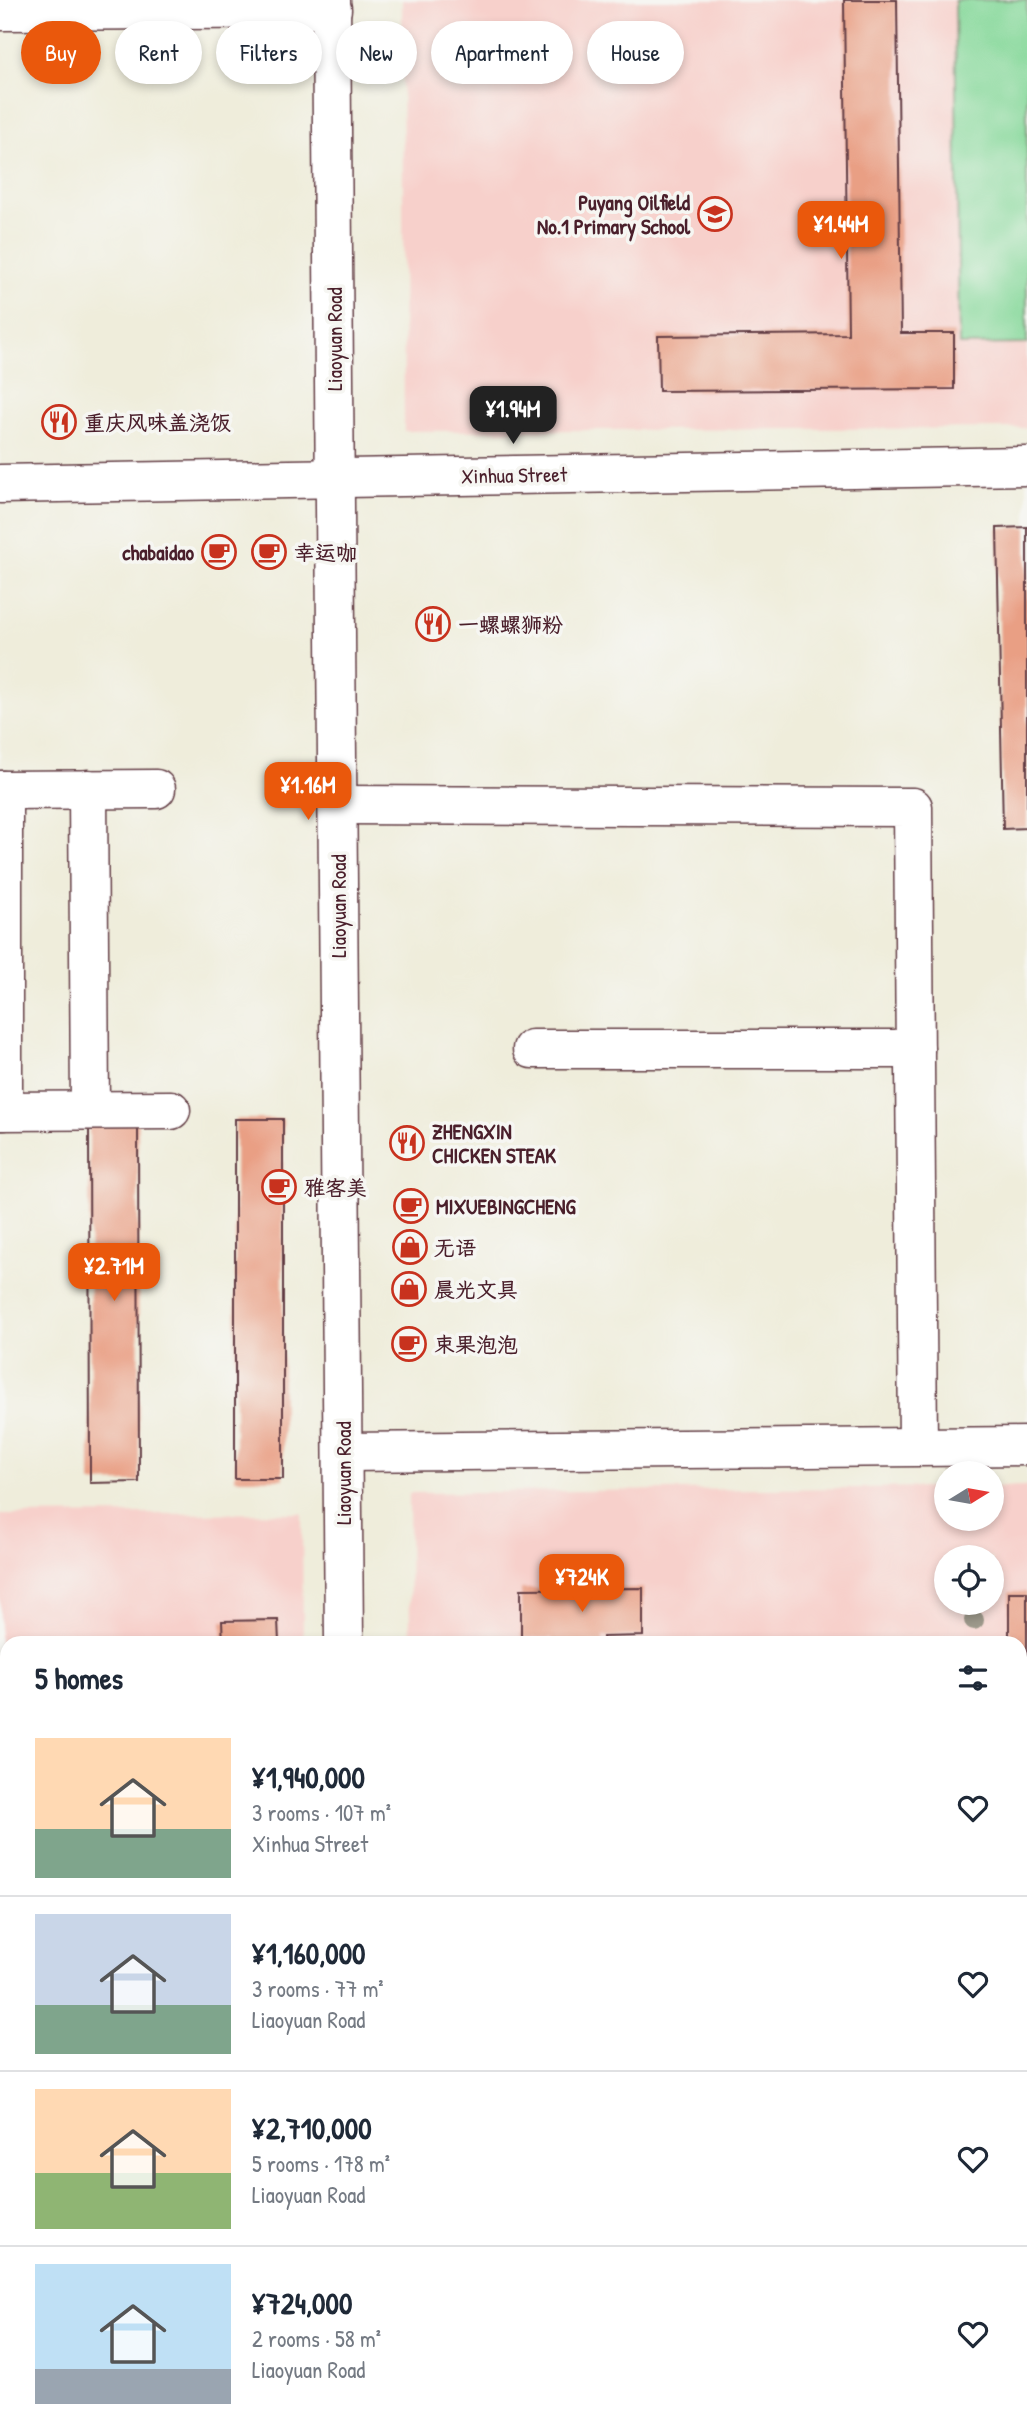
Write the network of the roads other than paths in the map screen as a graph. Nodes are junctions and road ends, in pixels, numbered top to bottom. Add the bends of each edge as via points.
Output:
1 (331, 5) edge
2 (0, 11) edge
3 (1027, 466) edge
4 (335, 478) junction
5 (0, 484) edge
6 (88, 789) junction
7 (156, 789) dead end
8 (2, 790) edge
9 (337, 805) junction
10 (532, 1049) dead end
11 (915, 1049) junction
12 (90, 1110) junction
13 (171, 1110) dead end
14 (1, 1111) edge
15 (918, 1446) junction
16 (1027, 1446) edge
17 (342, 1452) junction
18 (344, 1636) edge

1 - 2 street
1 - 4 street, Liaoyuan Road
3 - 4 street, Xinhua Street
4 - 5 street, Xinhua Street
4 - 9 street, Liaoyuan Road
6 - 7 street
6 - 8 street
6 - 12 street
8 - 14 street
9 - 11 street via 913,807
9 - 17 street, Liaoyuan Road
10 - 11 street
11 - 15 street
12 - 13 street
12 - 14 street
15 - 16 street
15 - 17 street
17 - 18 street, Liaoyuan Road

